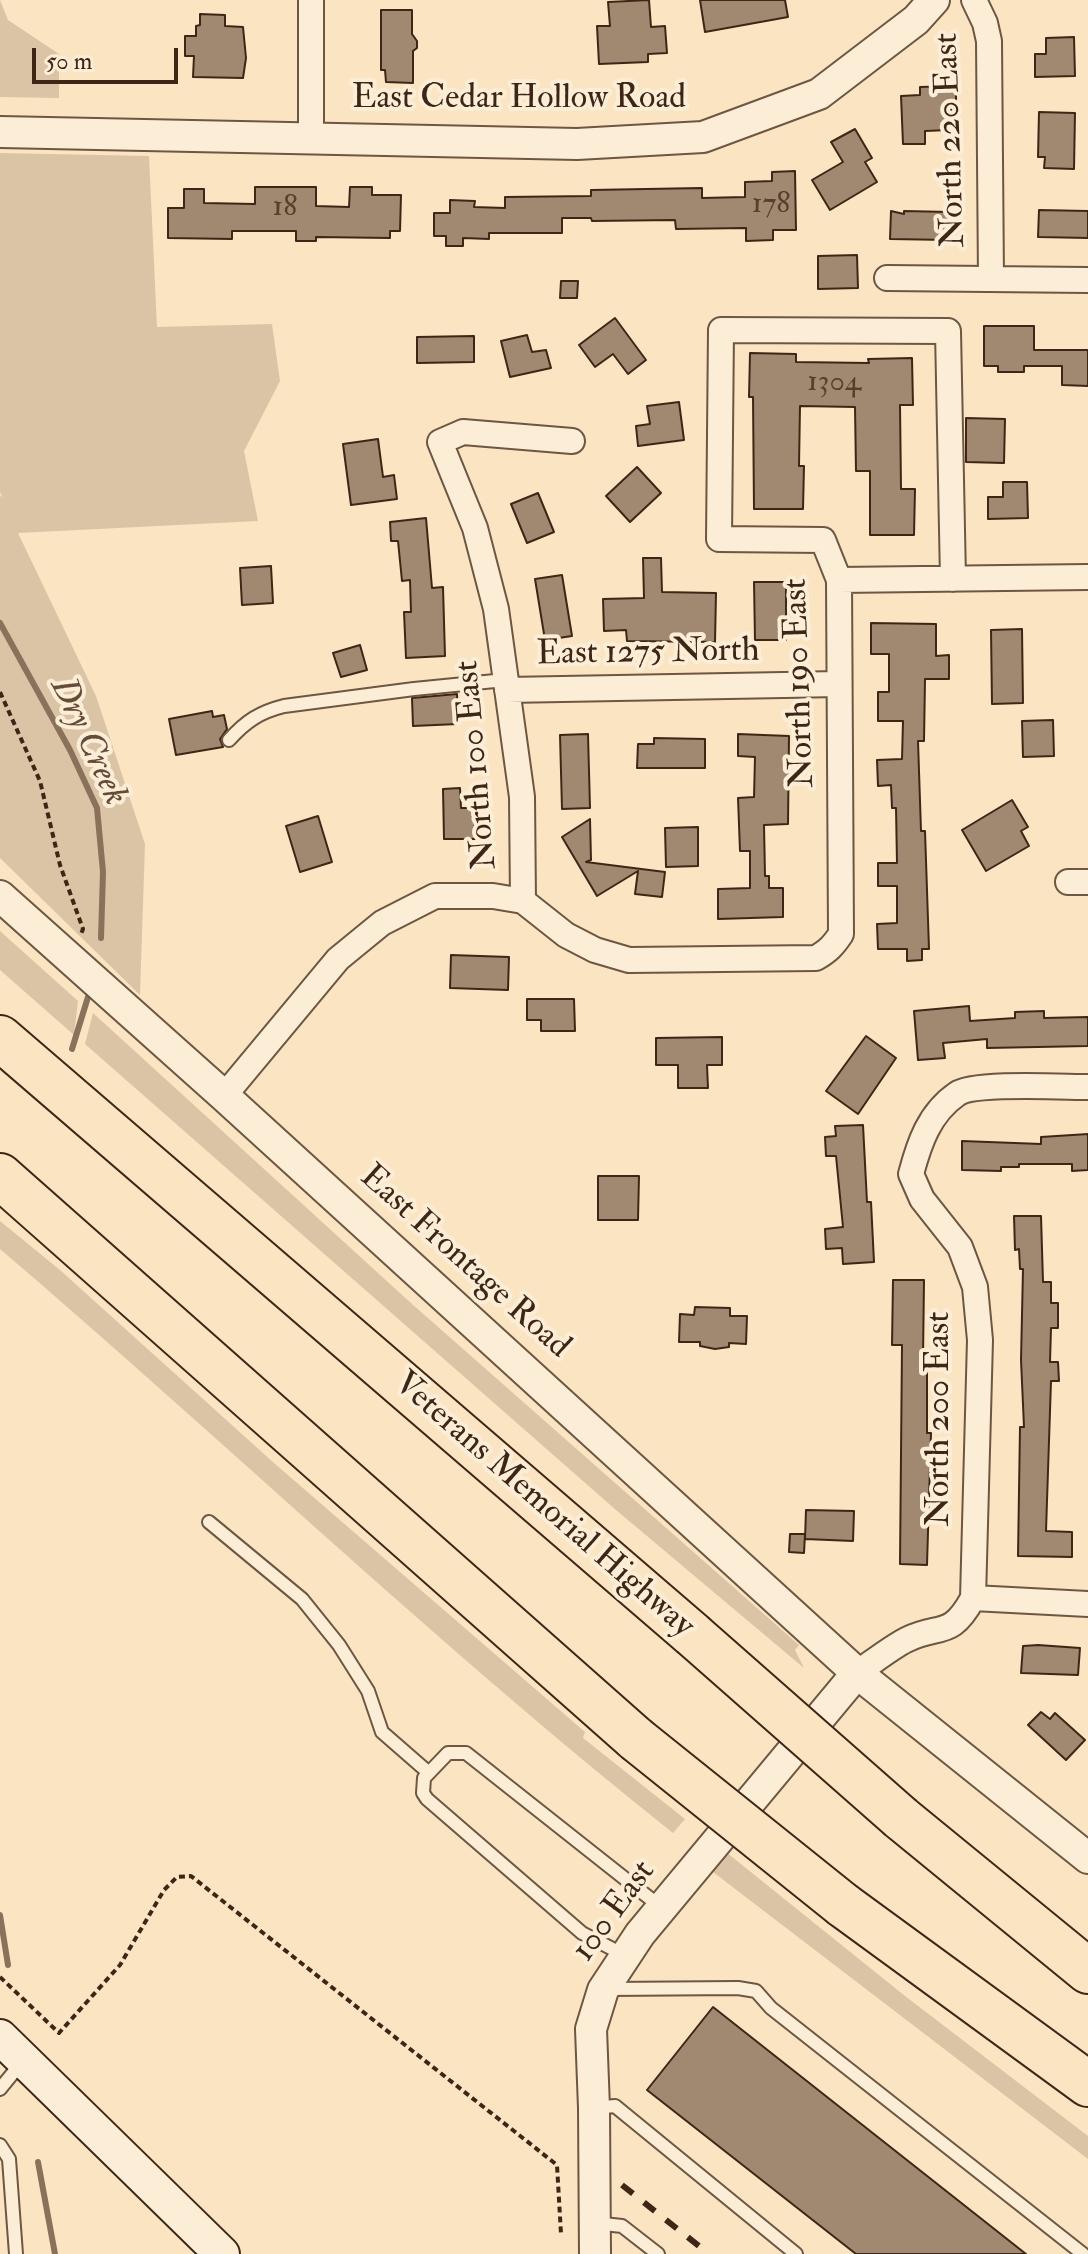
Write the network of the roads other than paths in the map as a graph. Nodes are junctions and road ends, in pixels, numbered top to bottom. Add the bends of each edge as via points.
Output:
1 (311, 0) edge
2 (934, 0) edge
3 (974, 0) edge
4 (0, 132) edge
5 (311, 139) junction
6 (887, 278) dead end
7 (991, 279) junction
8 (1088, 280) edge
9 (572, 441) dead end
10 (1088, 577) edge
11 (953, 579) junction
12 (839, 580) junction
13 (839, 684) junction
14 (506, 685) junction
15 (229, 740) dead end
16 (523, 901) junction
17 (9, 904) edge
18 (0, 1038) edge
19 (1088, 1087) edge
20 (224, 1096) junction
21 (0, 1176) edge
22 (209, 1522) dead end
23 (973, 1598) junction
24 (1088, 1604) edge
25 (857, 1673) junction
26 (429, 1773) junction
27 (1088, 1858) edge
28 (662, 1908) junction
29 (626, 1956) junction
30 (1088, 1971) edge
31 (603, 1990) junction
32 (12, 2048) edge
33 (1088, 2084) edge
34 (0, 2089) edge
35 (594, 2108) junction
36 (0, 2145) edge
37 (594, 2223) junction
38 (16, 2254) edge
39 (222, 2254) edge
40 (595, 2254) edge
41 (658, 2254) edge
42 (796, 2254) edge
43 (1083, 2254) edge

1 - 5 street
2 - 5 street, East Cedar Hollow Road via 916,20 819,94 703,137 577,144
3 - 7 street, North 220 East via 989,41
4 - 5 street, East Cedar Hollow Road
6 - 7 street
7 - 8 street
9 - 14 street, North 100 East via 463,432 440,442 475,528 496,609
10 - 11 street
11 - 12 street
11 - 12 street, North 190 East via 948,331 721,330 719,539 823,540
12 - 13 street, North 190 East
13 - 14 street, East 1275 North
13 - 16 street, North 190 East via 841,934 830,950 816,958 629,960 566,935
14 - 15 lane via 414,689 284,706 245,722
14 - 16 street, North 100 East via 522,797
16 - 20 street, North 100 East via 435,896 382,923 338,959
17 - 20 street, East Frontage Road
18 - 30 highway, Veterans Memorial Highway, bridge via 901,1818
19 - 23 street, North 200 East via 958,1092 932,1119 911,1174 922,1199 960,1247 975,1287 980,1340
20 - 25 street, East Frontage Road
21 - 33 highway, bridge via 636,1739 843,1905
22 - 26 lane via 302,1599 368,1691 382,1732
23 - 24 street
23 - 25 street via 962,1619 938,1632 907,1639
25 - 27 street, East Frontage Road
25 - 28 street, 100 East
26 - 28 lane via 448,1753 466,1753
26 - 29 lane via 422,1784 427,1799 582,1933
28 - 29 street, 100 East
29 - 31 street, 100 East
31 - 35 street, 100 East via 591,2029
31 - 43 lane via 756,1991
32 - 34 lane
32 - 39 main road
35 - 37 street, 100 East
35 - 42 lane via 615,2106
36 - 38 lane via 9,2159
37 - 40 street, 100 East
37 - 41 lane via 622,2226

